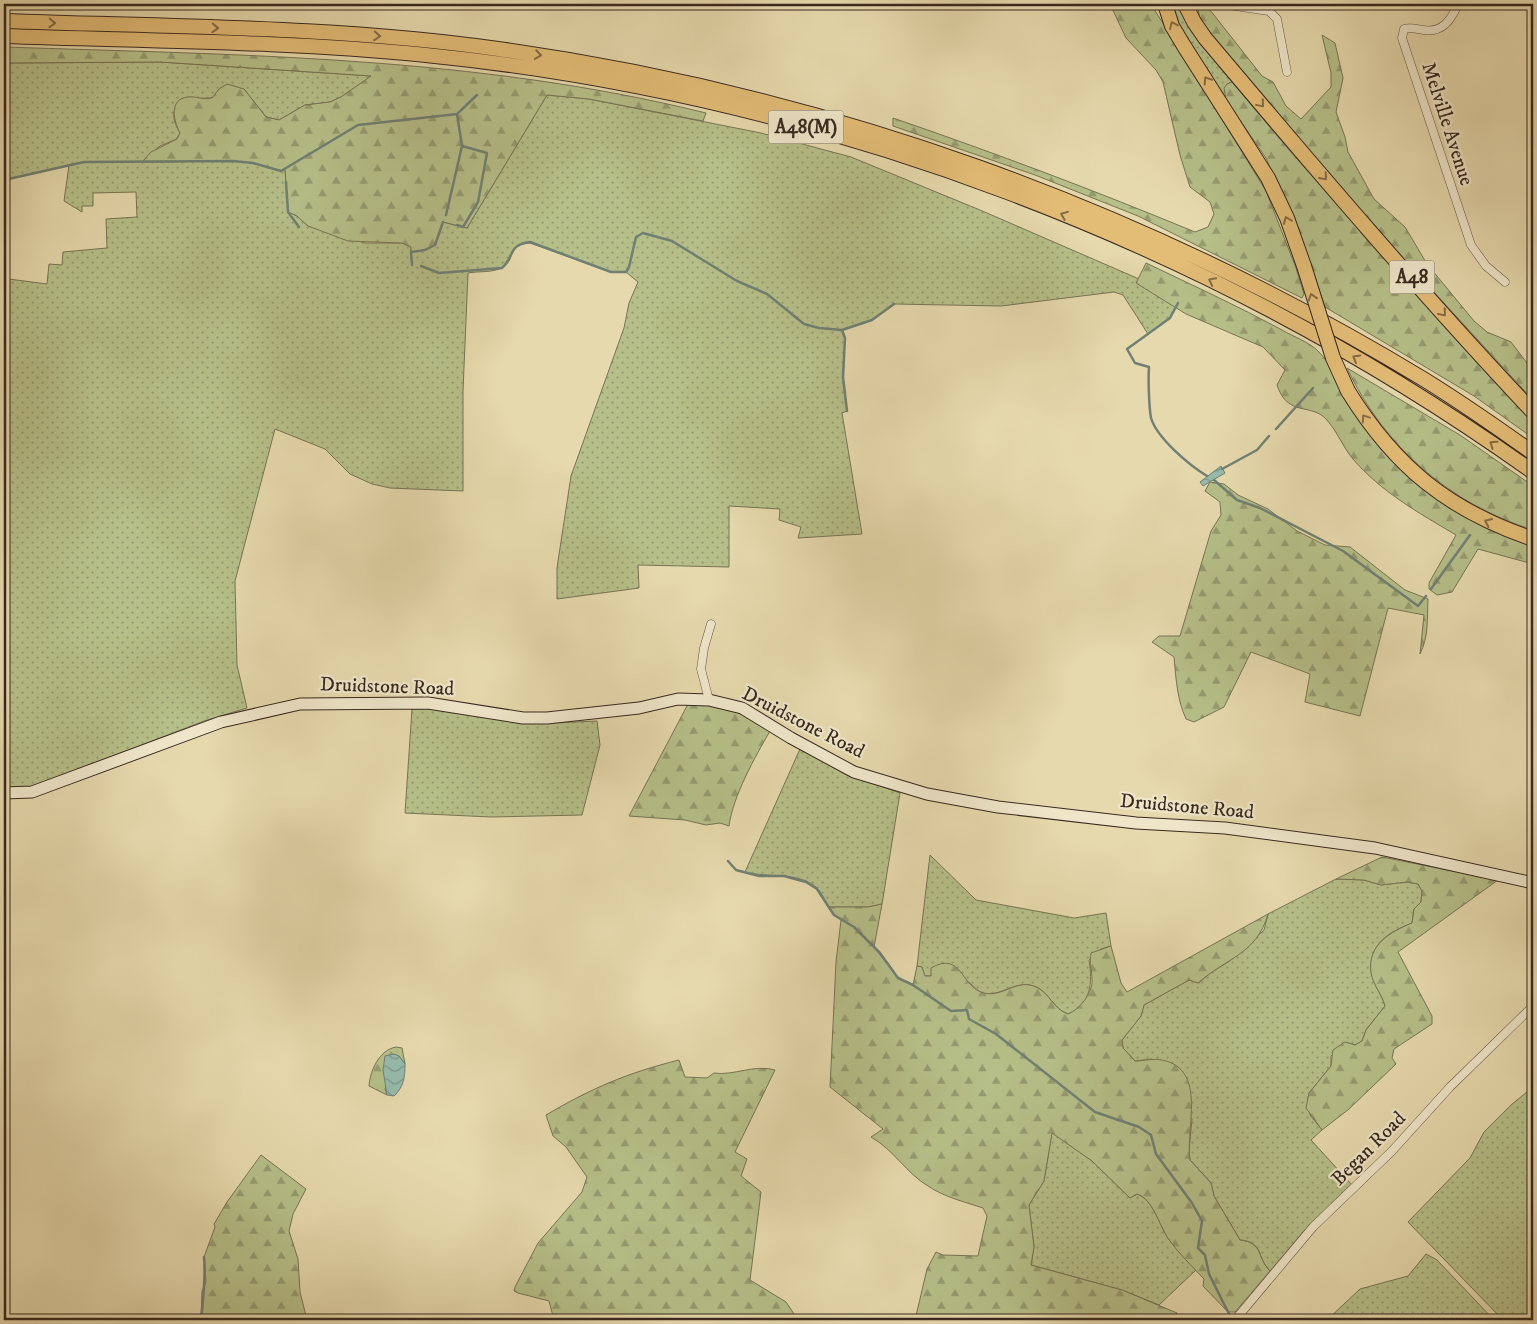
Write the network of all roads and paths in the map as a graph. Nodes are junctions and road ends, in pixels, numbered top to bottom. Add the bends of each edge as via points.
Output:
1 (1165, 4) edge
2 (1185, 4) edge
3 (1222, 4) edge
4 (1458, 4) edge
5 (1464, 4) edge
6 (1489, 4) edge
7 (4, 21) edge
8 (4, 36) edge
9 (1286, 72) dead end
10 (1505, 282) dead end
11 (1533, 412) edge
12 (1533, 453) edge
13 (1533, 472) edge
14 (1533, 539) edge
15 (711, 624) dead end
16 (709, 700) junction
17 (4, 793) edge
18 (1533, 883) edge
19 (1533, 1006) edge
20 (1235, 1320) edge

14 -> 1 highway, bridge via 1478,517 1431,489 1382,441 1348,391 1328,344 1287,218 1268,178 1176,32
2 -> 11 highway, A48 via 1206,38 1292,141
3 - 9 street via 1273,13 1277,19
4 - 10 street, Melville Avenue via 1443,27 1430,31 1404,29 1402,38 1471,245 1486,266
5 - 6 street
7 -> 12 highway, A48(M) via 327,33 496,49 652,75 749,96 820,116 928,148 1030,185 1203,260 1304,311 1413,373
13 -> 8 highway, A48(M) via 1375,369 1198,274 1002,190 818,130 632,86 428,55 311,46
15 - 16 street via 701,669
16 - 17 street, Druidstone Road via 678,699 639,708 547,718 523,718 428,703 300,704 214,724 32,792
16 - 18 street, Druidstone Road via 742,708 854,772 927,794 998,807 1136,823 1225,828 1375,848
19 - 20 street, Began Road via 1313,1227

